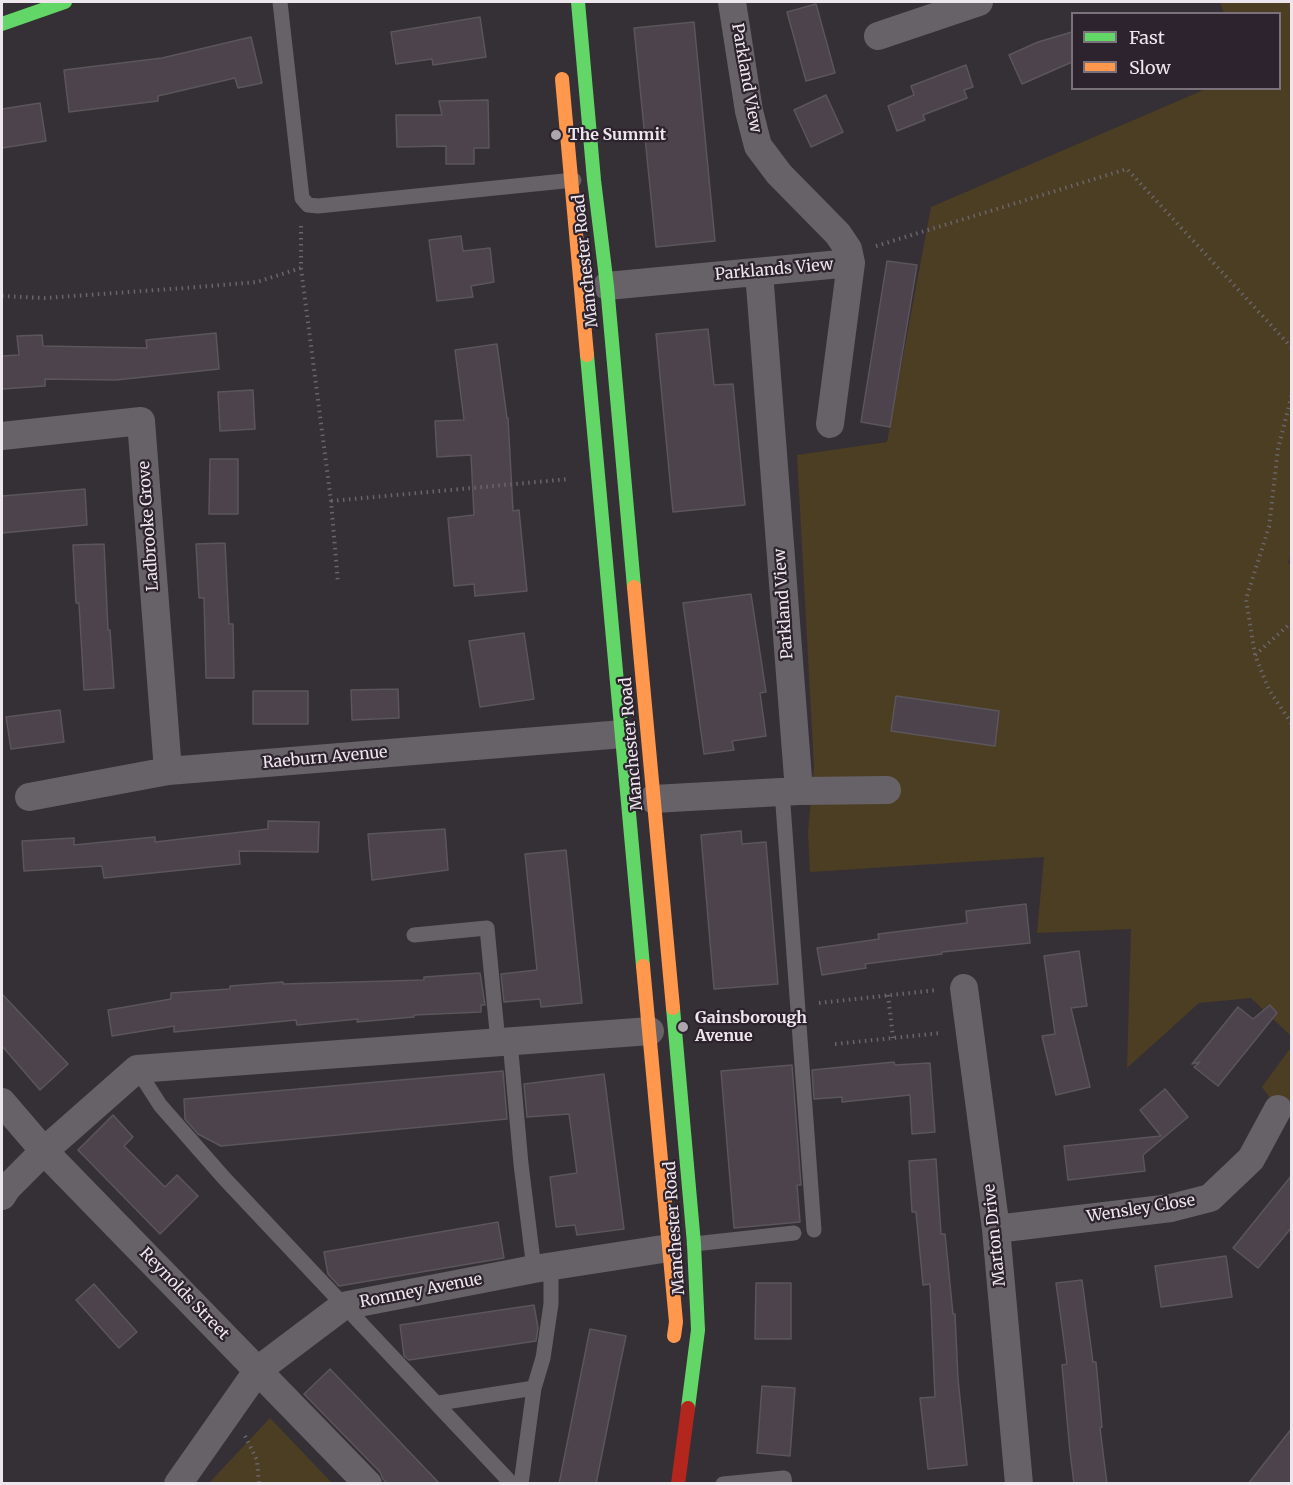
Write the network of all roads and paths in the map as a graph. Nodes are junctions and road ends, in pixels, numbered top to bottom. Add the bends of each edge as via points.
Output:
1 (66, 2) edge
2 (280, 2) edge
3 (578, 2) edge
4 (732, 2) edge
5 (979, 2) edge
6 (2, 24) edge
7 (878, 36) dead end
8 (560, 61) dead end
9 (594, 180) junction
10 (570, 181) junction
11 (308, 205) junction
12 (850, 259) junction
13 (301, 268) junction
14 (759, 272) junction
15 (595, 287) junction
16 (2, 296) edge
17 (1292, 348) edge
18 (1292, 394) edge
19 (830, 424) dead end
20 (2, 436) edge
21 (600, 476) junction
22 (331, 501) junction
23 (632, 561) junction
24 (607, 562) junction
25 (338, 583) dead end
26 (1292, 622) edge
27 (1255, 655) junction
28 (1292, 724) edge
29 (635, 732) junction
30 (168, 771) junction
31 (887, 790) dead end
32 (790, 791) junction
33 (29, 797) dead end
34 (641, 800) junction
35 (414, 935) dead end
36 (964, 988) joint
37 (888, 996) junction
38 (798, 1005) junction
39 (662, 1029) junction
40 (969, 1031) junction
41 (893, 1038) junction
42 (504, 1041) junction
43 (835, 1044) dead end
44 (137, 1069) junction
45 (2, 1102) edge
46 (1278, 1109) dead end
47 (44, 1150) junction
48 (2, 1196) edge
49 (996, 1229) junction
50 (814, 1230) dead end
51 (794, 1233) dead end
52 (682, 1246) junction
53 (542, 1268) junction
54 (343, 1306) junction
55 (673, 1346) dead end
56 (258, 1370) junction
57 (534, 1388) junction
58 (438, 1403) junction
59 (230, 1409) junction
60 (178, 1484) edge
61 (259, 1484) edge
62 (368, 1484) edge
63 (512, 1484) edge
64 (520, 1484) edge
65 (678, 1484) edge
66 (723, 1484) edge
67 (785, 1484) edge
68 (1019, 1484) edge

1 - 6 main road
2 - 11 lane via 302,198
3 - 9 main road, Manchester Road
4 - 12 street, Parkland View via 758,146 779,174 838,234
5 - 7 street
8 - 10 main road, Manchester Road
9 - 10 lane
9 - 15 main road, Manchester Road
10 - 11 lane
10 - 15 main road, Manchester Road
11 - 13 path via 300,230
12 - 14 street, Parklands View
12 - 17 path via 1127,169
12 - 19 street, Parklands View
13 - 16 path via 257,282 45,298
13 - 22 path
14 - 15 street, Parklands View
14 - 32 street, Parkland View
15 - 21 main road, Manchester Road
15 - 23 main road, Manchester Road
18 - 27 path via 1278,449 1269,527 1246,599
20 - 30 street, Ladbrooke Grove via 141,421
21 - 22 path
21 - 24 main road, Manchester Road
22 - 25 path
23 - 24 main road
23 - 29 main road, Manchester Road
24 - 29 main road, Manchester Road
26 - 27 path
27 - 28 path via 1269,690
29 - 30 street, Raeburn Avenue
29 - 34 main road, Manchester Road
29 - 34 main road, Manchester Road
30 - 33 street, Raeburn Avenue
31 - 32 street
32 - 34 street
32 - 38 lane
34 - 39 main road, Manchester Road
34 - 39 main road, Manchester Road
35 - 42 lane via 487,928
36 - 37 path
36 - 40 street, Marton Drive
37 - 38 path
37 - 41 path
38 - 50 lane
39 - 42 street
39 - 52 main road, Manchester Road
39 - 52 main road, Manchester Road
40 - 41 path
40 - 49 street, Marton Drive
41 - 43 path
42 - 44 street
42 - 53 lane via 521,1164
44 - 47 street
44 - 54 lane via 167,1114
45 - 47 street, Reynolds Street
46 - 49 street, Wensley Close via 1251,1160 1210,1198 1171,1208
47 - 48 street
47 - 56 street, Reynolds Street
49 - 68 street, Marton Drive
51 - 52 lane
52 - 53 street, Romney Avenue
52 - 55 main road, Manchester Road
52 - 65 main road, Manchester Road via 698,1330
53 - 54 street, Romney Avenue
53 - 57 lane via 551,1304
54 - 56 street, Romney Avenue
54 - 58 lane
56 - 59 street, Romney Avenue
56 - 62 street, Reynolds Street
57 - 58 lane
57 - 64 lane
58 - 63 lane
59 - 60 street, Romney Avenue
59 - 61 path via 257,1460
66 - 67 lane via 784,1478

